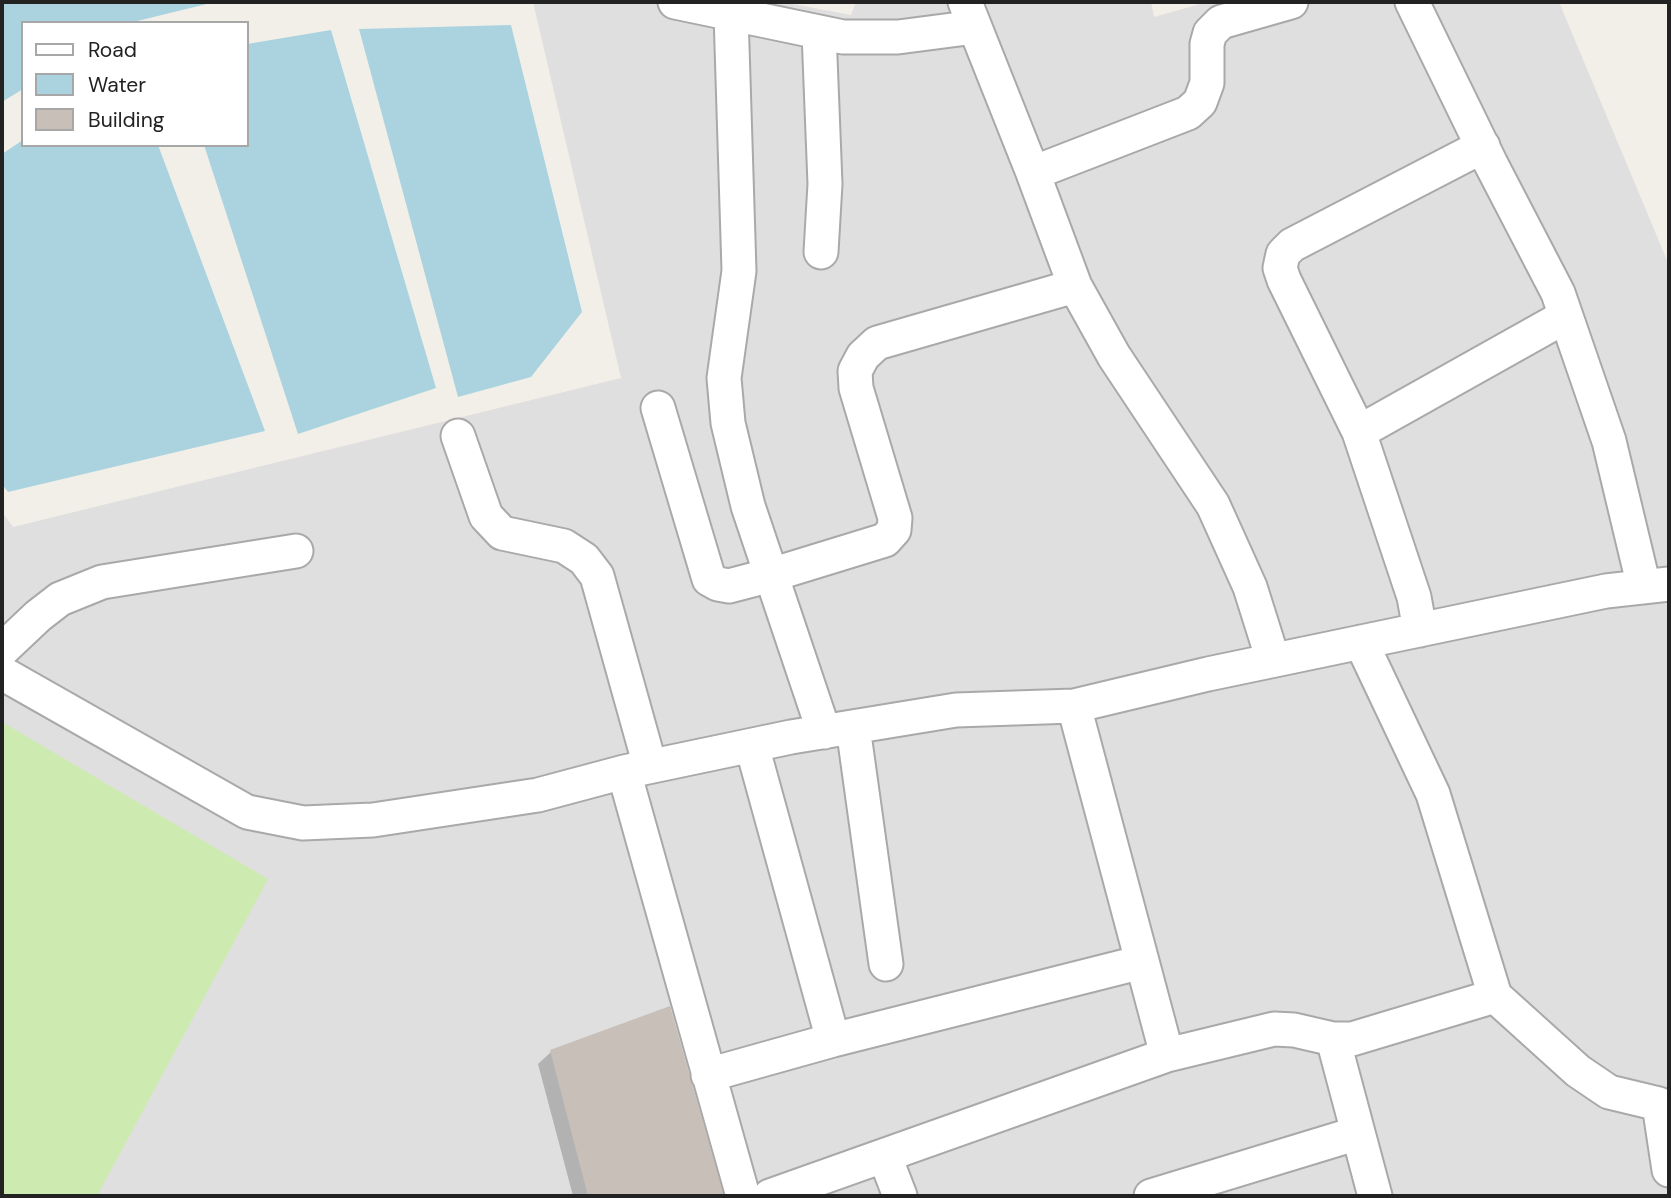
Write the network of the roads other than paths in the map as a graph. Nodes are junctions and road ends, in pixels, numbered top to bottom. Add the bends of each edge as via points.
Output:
1 (675, 2) edge
2 (1291, 2) edge
3 (1412, 2) edge
4 (731, 14) junction
5 (970, 15) edge
6 (819, 32) junction
7 (1483, 146) junction
8 (1033, 173) junction
9 (821, 252) dead end
10 (1075, 286) junction
11 (1566, 316) junction
12 (658, 408) dead end
13 (1359, 432) junction
14 (458, 436) dead end
15 (296, 551) dead end
16 (771, 575) junction
17 (1657, 586) edge
18 (1420, 630) junction
19 (1361, 642) junction
20 (2, 650) edge
21 (1273, 660) junction
22 (2, 673) edge
23 (1074, 706) junction
24 (838, 729) junction
25 (752, 746) junction
26 (637, 769) junction
27 (1142, 962) junction
28 (886, 964) dead end
29 (1495, 996) junction
30 (833, 1040) junction
31 (1333, 1040) junction
32 (1167, 1055) junction
33 (708, 1075) junction
34 (1664, 1104) edge
35 (1358, 1133) junction
36 (885, 1157) junction
37 (1669, 1170) edge
38 (743, 1196) edge
39 (770, 1196) edge
40 (901, 1196) edge
41 (1151, 1196) edge
42 (1375, 1196) edge

1 - 4 street
2 - 8 street via 1221,22 1210,33 1207,83 1200,102 1188,113
3 - 7 street
4 - 6 street
4 - 16 street via 739,271 724,378 728,423
5 - 6 street via 898,37
5 - 8 street
6 - 9 street via 825,184
7 - 11 street
7 - 13 street via 1292,245 1283,254 1280,268 1284,280
8 - 10 street
10 - 16 street via 877,343 855,371 856,388 895,519 894,530 885,540
10 - 21 street via 1114,356 1213,505 1250,587
11 - 13 street
11 - 17 street
12 - 16 street via 709,579 729,586
13 - 18 street via 1414,597
14 - 26 street via 486,516 502,533 564,546 584,559 597,576
15 - 20 street via 102,582 60,598
16 - 24 street
17 - 18 street
18 - 19 street
19 - 21 street
19 - 29 street via 1433,794
21 - 23 street
22 - 26 street via 247,812 303,824 373,820 538,795
23 - 24 street via 956,710
23 - 27 street
24 - 25 street
24 - 28 street
25 - 26 street
25 - 30 street
26 - 33 street
27 - 30 street
27 - 32 street
29 - 31 street via 1352,1039
29 - 34 street via 1578,1071 1609,1091
30 - 33 street
31 - 32 street via 1274,1028
31 - 35 street
32 - 36 street
33 - 38 street
34 - 37 street
35 - 41 street
35 - 42 street
36 - 39 street
36 - 40 street

